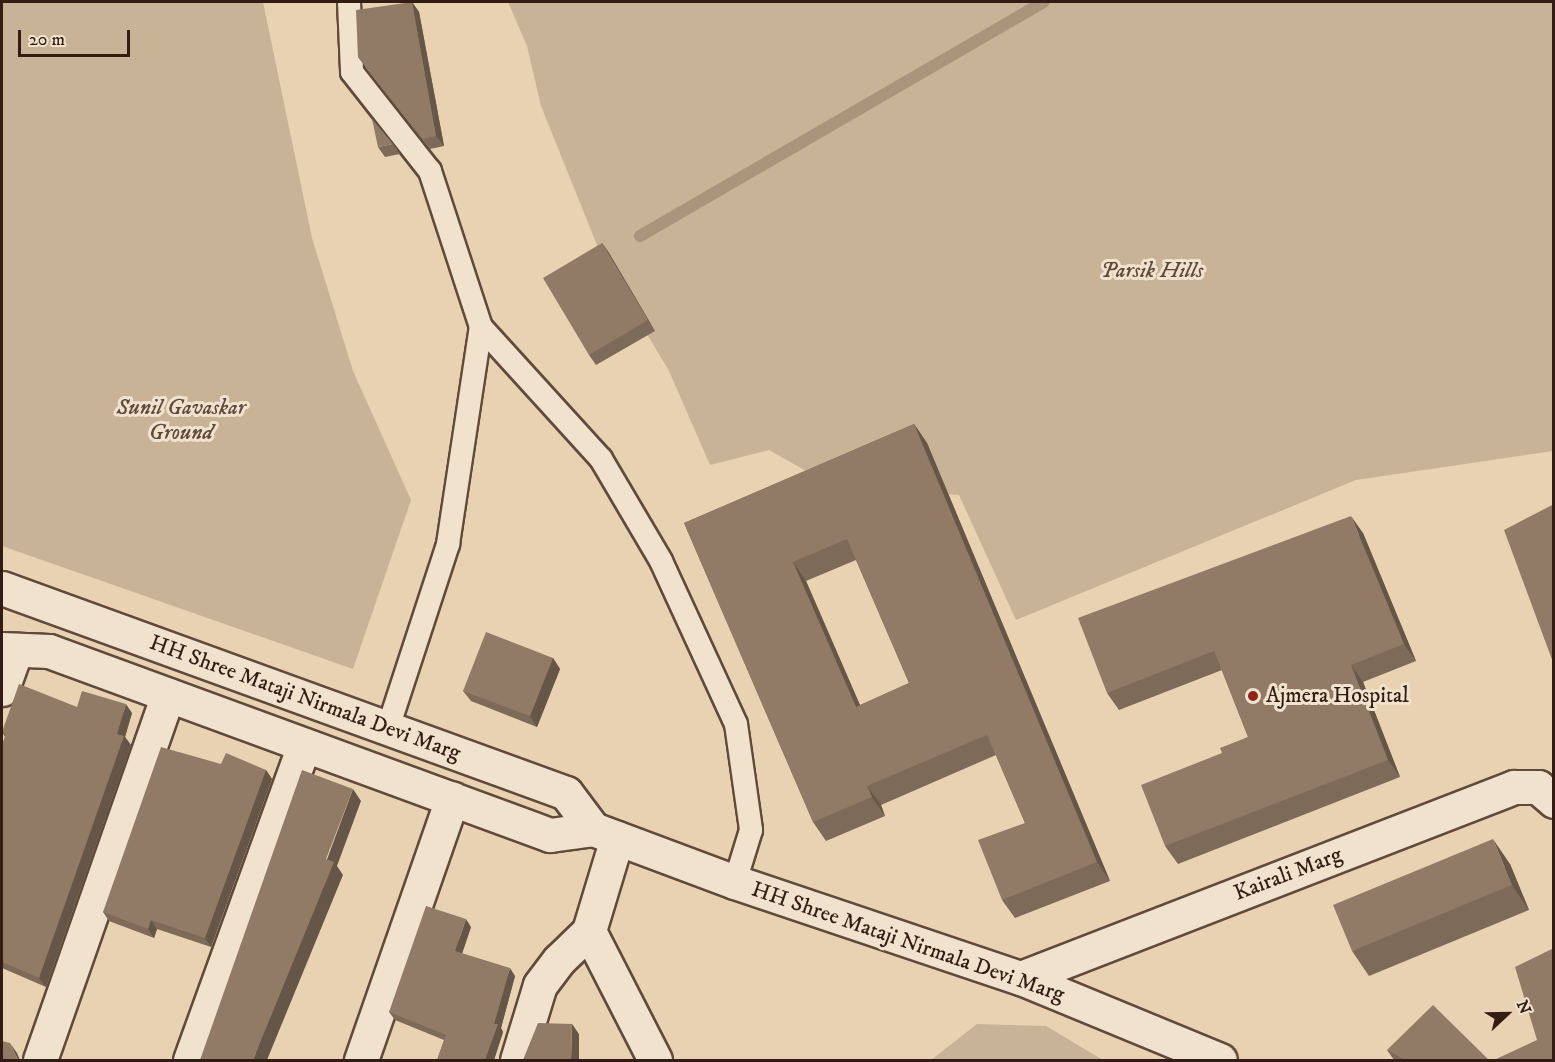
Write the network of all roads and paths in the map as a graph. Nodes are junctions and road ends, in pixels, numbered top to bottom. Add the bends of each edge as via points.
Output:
1 (349, 2) edge
2 (482, 327) junction
3 (2, 588) edge
4 (9, 650) edge
5 (2, 689) edge
6 (168, 695) junction
7 (388, 728) junction
8 (304, 745) junction
9 (453, 798) junction
10 (1554, 801) edge
11 (605, 834) junction
12 (735, 882) junction
13 (589, 931) junction
14 (1021, 978) junction
15 (40, 1060) edge
16 (190, 1060) edge
17 (361, 1060) edge
18 (517, 1060) edge
19 (655, 1060) edge
20 (1220, 1060) edge

1 - 2 lane via 352,72 430,171
2 - 7 lane via 448,544
2 - 12 lane via 601,459 661,561 736,724 751,830
3 - 7 main road, HH Shree Mataji Nirmala Devi Marg
4 - 5 main road
4 - 6 main road, HH Shree Mataji Nirmala Devi Marg via 49,651
6 - 8 main road, HH Shree Mataji Nirmala Devi Marg
6 - 15 main road
7 - 11 main road, HH Shree Mataji Nirmala Devi Marg via 566,793
8 - 9 main road, HH Shree Mataji Nirmala Devi Marg
8 - 16 main road
9 - 11 main road, HH Shree Mataji Nirmala Devi Marg via 550,835
9 - 17 main road
10 - 14 main road, Kairali Marg via 1538,787 1514,787
11 - 12 main road, HH Shree Mataji Nirmala Devi Marg
11 - 13 main road
12 - 14 main road, HH Shree Mataji Nirmala Devi Marg
13 - 18 main road via 540,985
13 - 19 main road
14 - 20 main road, HH Shree Mataji Nirmala Devi Marg

